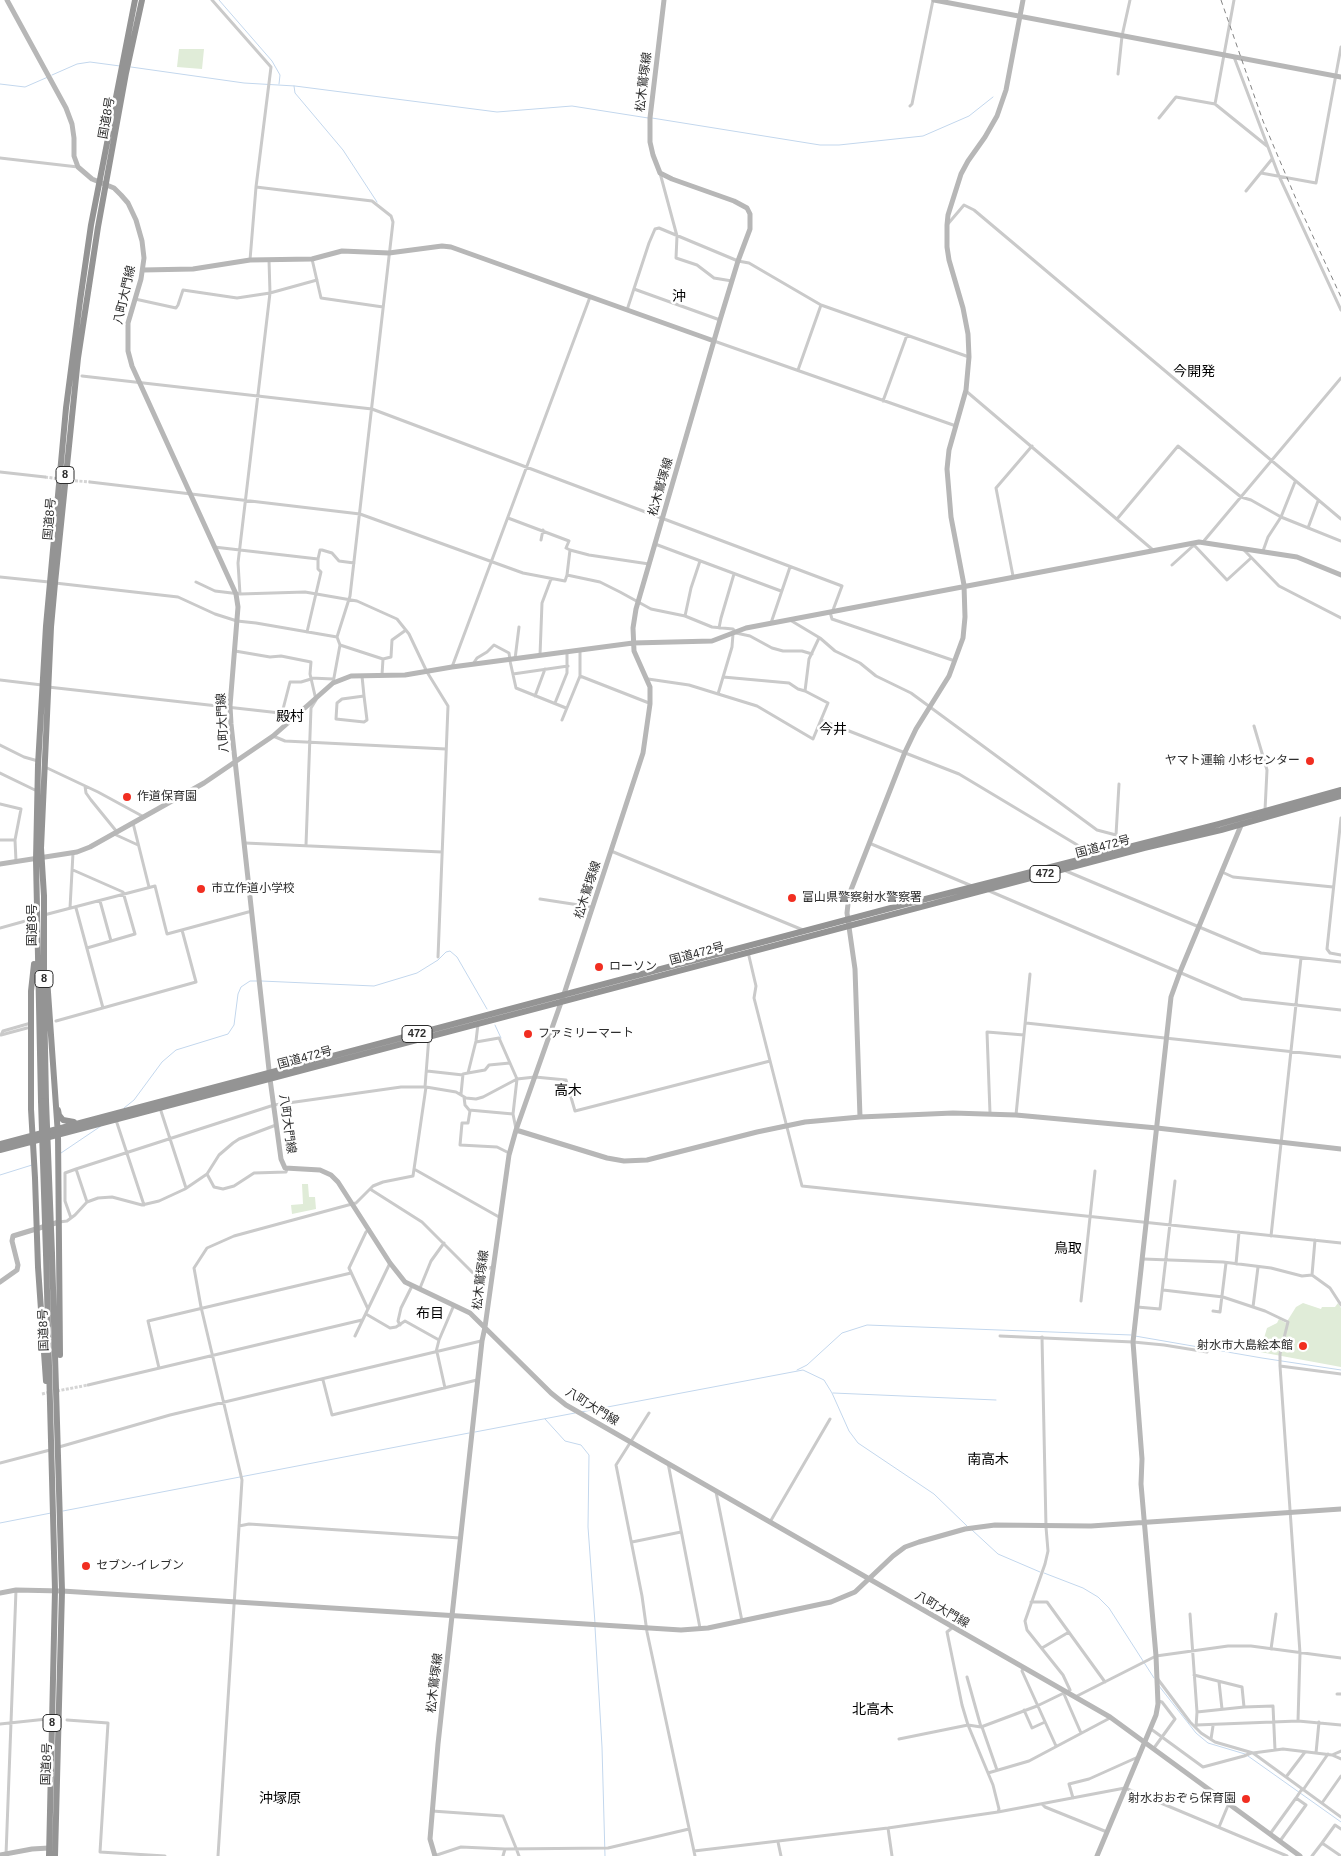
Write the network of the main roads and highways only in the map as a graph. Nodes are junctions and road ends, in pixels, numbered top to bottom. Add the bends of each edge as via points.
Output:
1 (135, 0) edge
2 (142, 0) edge
3 (126, 59) junction
4 (45, 686) junction
5 (1341, 790) edge
6 (1341, 796) edge
7 (1241, 821) junction
8 (39, 859) junction
9 (849, 923) junction
10 (37, 954) junction
11 (44, 964) junction
12 (563, 998) junction
13 (270, 1076) junction
14 (56, 1099) junction
15 (44, 1101) junction
16 (79, 1122) junction
17 (57, 1132) junction
18 (33, 1138) junction
19 (0, 1144) edge
20 (15, 1146) junction
21 (0, 1150) edge
22 (34, 1161) junction
23 (49, 1254) junction
24 (57, 1411) junction
25 (51, 1425) junction
26 (56, 1493) junction
27 (59, 1591) junction
28 (49, 1856) edge
29 (55, 1856) edge

1 - 3 highway, 国道8号 / 8
2 - 3 highway, 国道8号 / 8
3 - 4 highway, 国道8号 / 8 via 102,184 78,358 52,582
4 - 8 highway, 国道8号 / 8 via 39,762
4 - 8 highway, 国道8号 / 8 via 45,767
5 - 7 highway, 国道472号 / 472
6 - 7 highway, 国道472号 / 472
7 - 9 highway, 国道472号 / 472 via 986,890
7 - 9 highway, 国道472号 / 472 via 1095,855
8 - 10 highway, 国道8号 / 8
8 - 11 highway, 国道8号 / 8
9 - 12 highway, 国道472号 / 472
9 - 12 highway, 国道472号 / 472
10 - 15 highway, 国道8号 / 8
10 - 18 highway, 8 via 29,1026
11 - 14 highway, 8
11 - 15 highway, 国道8号 / 8
12 - 13 highway, 国道472号 / 472
12 - 13 highway, 国道472号 / 472 via 478,1024
13 - 16 highway, 国道472号 / 472
13 - 17 highway, 国道472号 / 472 via 159,1108
14 - 16 highway via 63,1120
14 - 17 highway, 8
15 - 23 highway, 国道8号 / 8, bridge
16 - 17 highway, 国道472号 / 472
17 - 18 highway, 国道472号 / 472
17 - 24 highway, 8 via 60,1367
18 - 19 highway, 国道472号 / 472
18 - 20 highway, 国道472号 / 472
18 - 22 highway, 8
20 - 21 highway, 国道472号 / 472
20 - 22 highway via 27,1149
22 - 25 highway, 8 via 42,1346
23 - 24 highway, 国道8号 / 8
23 - 25 highway, 国道8号 / 8
24 - 26 highway, 国道8号 / 8
25 - 26 highway, 国道8号 / 8
26 - 27 highway, 国道8号 / 8
27 - 28 highway, 国道8号 / 8
27 - 29 highway, 国道8号 / 8

